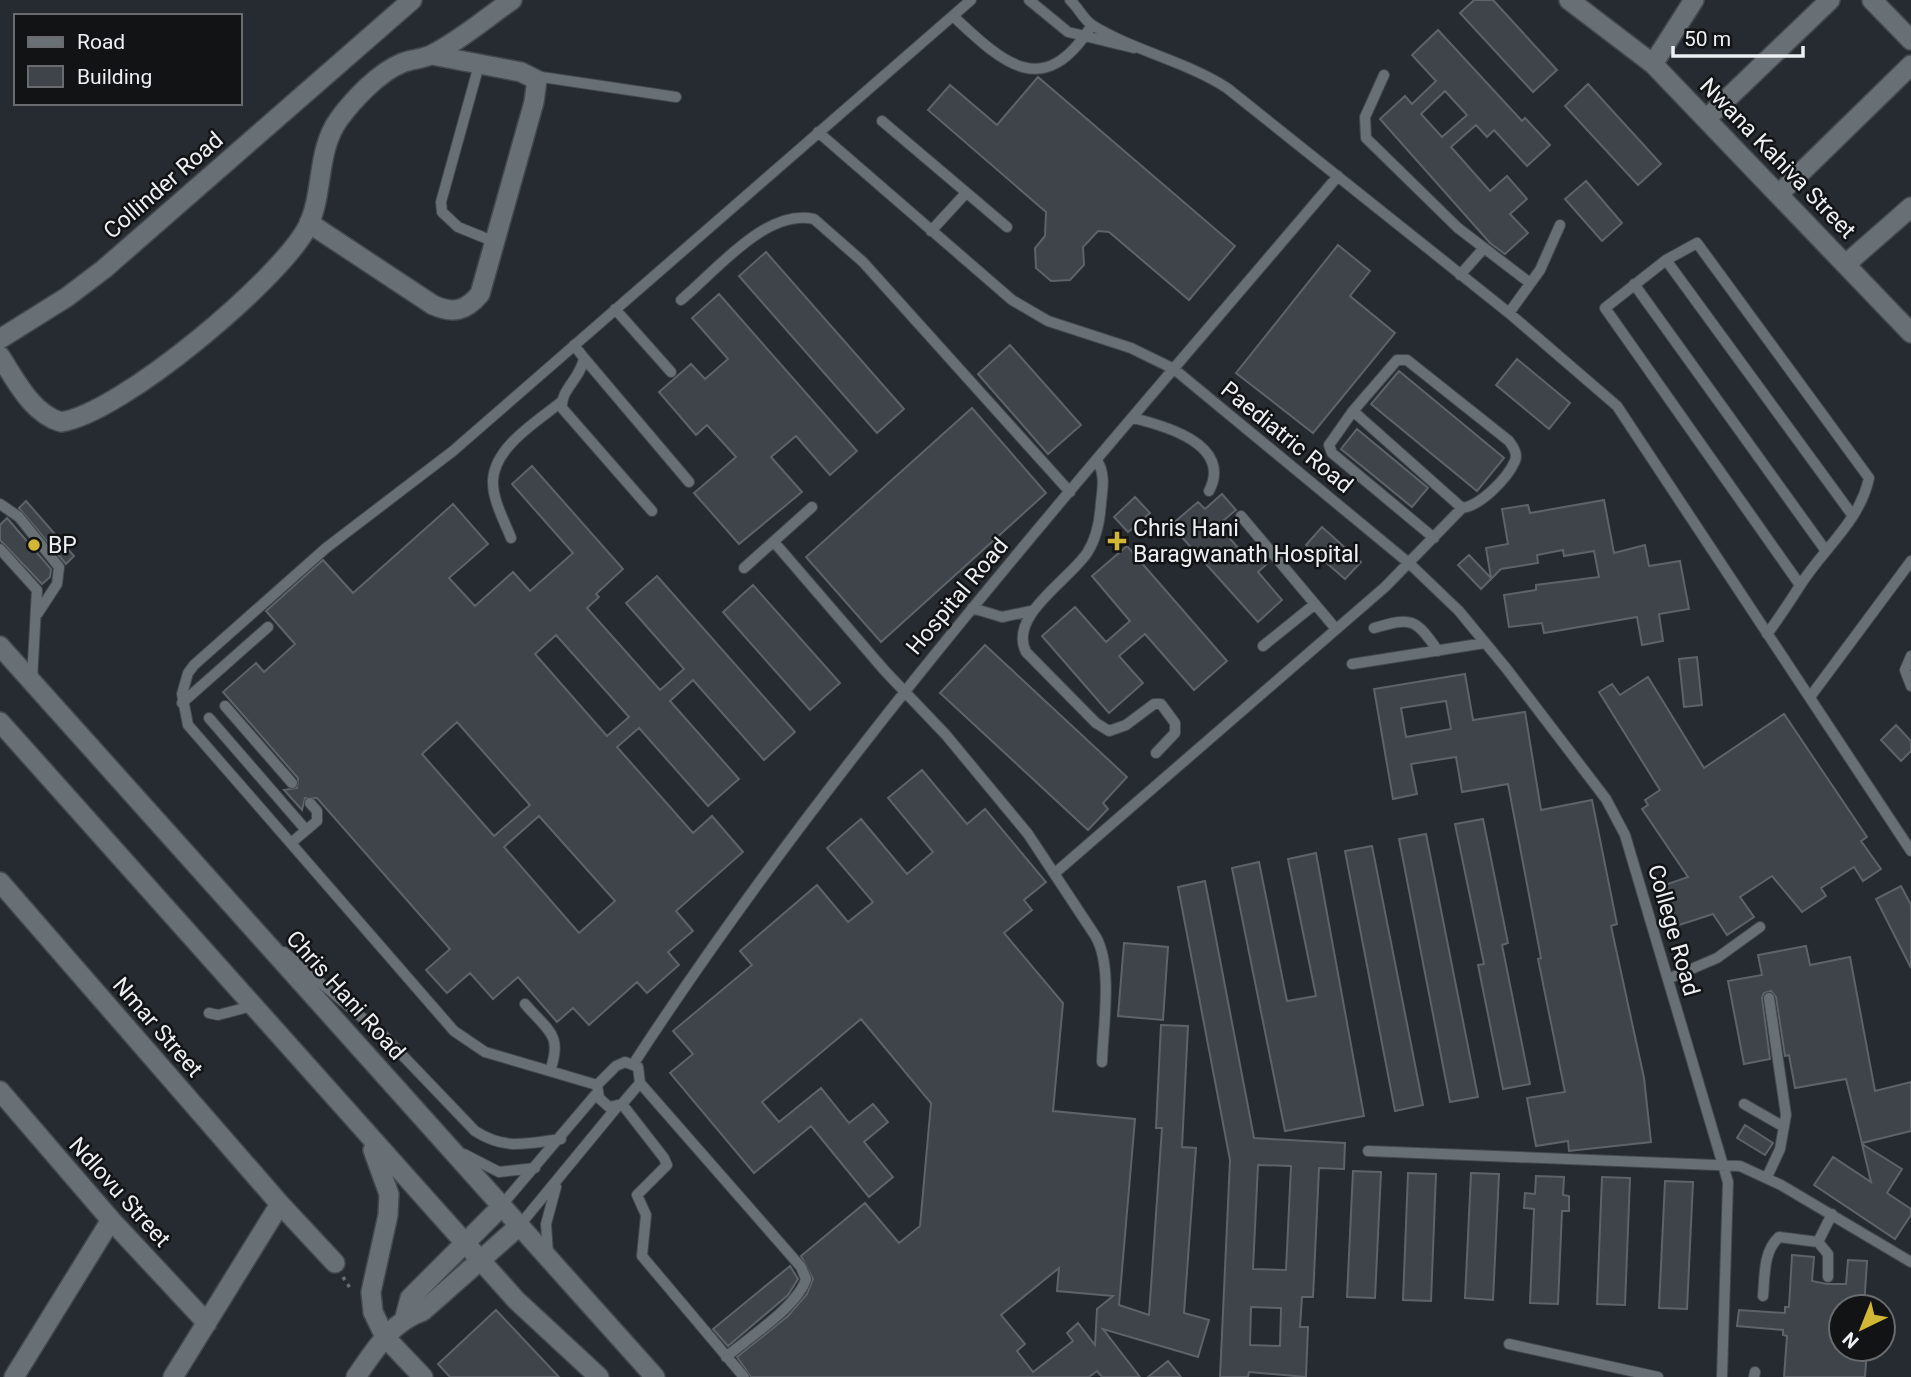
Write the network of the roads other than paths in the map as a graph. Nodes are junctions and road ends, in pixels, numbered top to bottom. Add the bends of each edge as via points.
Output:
1 (412, 0) edge
2 (512, 0) edge
3 (971, 0) edge
4 (1029, 0) edge
5 (1070, 0) edge
6 (1569, 0) edge
7 (1694, 0) edge
8 (1830, 0) edge
9 (1872, 0) edge
10 (953, 16) junction
11 (1092, 24) junction
12 (1084, 36) junction
13 (1911, 40) edge
14 (1142, 49) junction
15 (432, 55) junction
16 (1653, 64) junction
17 (479, 65) junction
18 (1911, 65) edge
19 (1384, 75) dead end
20 (533, 76) junction
21 (676, 97) dead end
22 (1706, 119) junction
23 (882, 121) dead end
24 (818, 132) junction
25 (1338, 176) junction
26 (966, 193) junction
27 (1780, 193) junction
28 (1911, 207) edge
29 (309, 223) junction
30 (1560, 225) dead end
31 (1007, 227) dead end
32 (931, 231) junction
33 (495, 243) junction
34 (1483, 248) junction
35 (1666, 260) junction
36 (1846, 264) junction
37 (1460, 275) junction
38 (1530, 283) junction
39 (1634, 284) junction
40 (681, 300) dead end
41 (615, 309) junction
42 (1508, 313) junction
43 (1911, 333) edge
44 (0, 339) edge
45 (574, 345) junction
46 (0, 356) edge
47 (584, 358) junction
48 (1174, 369) junction
49 (671, 372) dead end
50 (561, 402) junction
51 (1353, 411) junction
52 (1133, 418) junction
53 (1097, 460) junction
54 (689, 482) dead end
55 (1209, 491) dead end
56 (1070, 492) junction
57 (0, 505) edge
58 (812, 507) dead end
59 (1462, 508) junction
60 (652, 511) dead end
61 (1241, 516) dead end
62 (1853, 516) junction
63 (511, 538) dead end
64 (1434, 538) junction
65 (774, 542) junction
66 (0, 549) edge
67 (1826, 551) junction
68 (1911, 561) edge
69 (1410, 564) junction
70 (744, 568) dead end
71 (1800, 584) junction
72 (1315, 604) junction
73 (972, 608) junction
74 (1031, 611) junction
75 (37, 614) junction
76 (268, 627) dead end
77 (1374, 628) dead end
78 (1336, 629) junction
79 (1768, 634) junction
80 (1485, 643) junction
81 (0, 646) edge
82 (1262, 646) dead end
83 (1438, 651) junction
84 (1911, 656) edge
85 (1352, 664) dead end
86 (32, 682) junction
87 (1911, 686) edge
88 (903, 690) junction
89 (1810, 697) junction
90 (182, 704) junction
91 (225, 706) dead end
92 (209, 718) dead end
93 (0, 722) edge
94 (1156, 753) dead end
95 (292, 783) dead end
96 (310, 803) dead end
97 (306, 830) junction
98 (291, 843) junction
99 (1911, 850) edge
100 (1055, 873) junction
101 (0, 882) edge
102 (249, 923) junction
103 (1760, 927) dead end
104 (1668, 979) junction
105 (1769, 998) dead end
106 (525, 1004) dead end
107 (251, 1006) junction
108 (209, 1013) dead end
109 (1102, 1062) dead end
110 (634, 1063) junction
111 (550, 1071) junction
112 (640, 1083) junction
113 (597, 1089) junction
114 (0, 1091) edge
115 (1744, 1104) dead end
116 (619, 1106) junction
117 (1784, 1126) junction
118 (436, 1133) junction
119 (366, 1135) junction
120 (561, 1139) junction
121 (1368, 1152) dead end
122 (1726, 1165) junction
123 (537, 1168) junction
124 (560, 1177) junction
125 (1767, 1177) junction
126 (279, 1204) junction
127 (501, 1207) junction
128 (1832, 1214) junction
129 (111, 1220) junction
130 (519, 1226) junction
131 (464, 1242) junction
132 (1818, 1242) junction
133 (480, 1260) junction
134 (1911, 1262) edge
135 (335, 1263) dead end
136 (550, 1263) junction
137 (1828, 1276) dead end
138 (1763, 1296) dead end
139 (405, 1317) junction
140 (207, 1323) junction
141 (385, 1337) junction
142 (1509, 1343) dead end
143 (726, 1357) junction
144 (14, 1377) edge
145 (173, 1377) edge
146 (356, 1377) edge
147 (423, 1377) edge
148 (599, 1377) edge
149 (655, 1377) edge
150 (744, 1377) edge
151 (1658, 1377) edge
152 (1722, 1377) edge

1 - 44 street, Collinder Road via 104,269
2 - 15 street
3 - 10 lane
4 - 12 lane via 1068,32
5 - 11 lane
6 - 16 street, Nwana Kahiva Street
7 - 16 street
8 - 22 street
9 - 13 street
10 - 12 lane via 1010,61 1031,71 1057,65
10 - 24 lane
11 - 12 lane
11 - 14 lane
12 - 14 lane
14 - 25 lane via 1201,72 1227,88
15 - 17 street
15 - 29 street via 400,64 372,84 339,119 322,160
16 - 22 street, Nwana Kahiva Street
17 - 20 street
17 - 33 lane via 441,202 446,218
18 - 27 street
19 - 34 lane via 1364,117 1366,138
20 - 21 lane
20 - 33 street via 538,86
22 - 27 street, Nwana Kahiva Street
23 - 26 lane
24 - 32 lane, Paediatric Road
24 - 41 lane
25 - 37 lane
25 - 48 lane, Hospital Road
26 - 31 lane
26 - 32 lane
27 - 36 street, Nwana Kahiva Street
28 - 36 street
29 - 33 street via 447,312 469,306 480,294
29 - 46 street via 272,271 213,327 99,408 65,421 49,417 21,389
30 - 38 lane
32 - 48 lane, Paediatric Road via 1028,312 1131,348
34 - 37 lane
34 - 38 lane
35 - 39 lane
35 - 62 lane
35 - 62 lane via 1697,243 1869,478
36 - 43 street, Nwana Kahiva Street
37 - 42 lane
38 - 42 lane
39 - 67 lane
39 - 71 lane via 1605,308
40 - 56 lane via 762,228 782,219 814,219 863,262
41 - 45 lane
41 - 49 lane
42 - 79 lane via 1617,406
45 - 47 lane
45 - 90 lane via 453,451 326,548 194,665 184,685
47 - 50 lane via 579,376
47 - 54 lane
48 - 52 lane, Hospital Road
48 - 69 lane, Paediatric Road
50 - 60 lane via 568,417
50 - 63 lane via 512,443 493,478
51 - 59 lane
51 - 59 lane via 1388,367 1407,360 1509,441 1516,452 1515,461 1482,502
51 - 64 lane via 1331,439 1332,453
52 - 53 lane, Hospital Road
52 - 55 lane via 1165,426 1197,444 1214,467
53 - 56 lane, Hospital Road
53 - 74 lane via 1103,482 1092,544
56 - 73 lane, Hospital Road
57 - 75 lane via 19,517 59,567 57,584
58 - 65 lane
59 - 64 lane
61 - 72 lane
62 - 67 lane
64 - 69 lane
65 - 70 lane
65 - 88 lane
66 - 75 lane via 37,590
67 - 71 lane
68 - 89 lane
69 - 78 lane
69 - 80 lane, College Road
71 - 79 lane
72 - 78 lane
72 - 82 lane
73 - 74 lane via 1002,617
73 - 88 lane, Hospital Road
74 - 94 lane via 1022,638 1026,652 1096,723 1117,730 1160,704 1175,723 1175,733
75 - 86 lane
76 - 90 lane
77 - 83 lane via 1413,621
78 - 100 lane
79 - 89 lane
80 - 83 lane
80 - 104 lane, College Road via 1618,820
81 - 86 street, Chris Hani Road
83 - 85 lane
84 - 87 lane via 1905,670
86 - 102 street, Chris Hani Road
88 - 100 lane via 946,735
88 - 110 lane, Hospital Road
89 - 99 lane
90 - 98 lane via 188,725
91 - 95 lane
92 - 97 lane
93 - 107 street
96 - 97 lane via 319,817
97 - 98 lane
98 - 111 lane via 461,1038 485,1052
100 - 109 lane via 1101,946
101 - 126 street, Nmar Street
102 - 118 street, Chris Hani Road
102 - 120 lane via 375,1027 475,1131 506,1145
103 - 104 lane via 1717,958
104 - 122 lane, College Road
105 - 117 lane
106 - 111 lane via 555,1039 557,1051
107 - 108 lane
107 - 119 street
110 - 112 lane via 641,1072
110 - 113 lane via 616,1066
111 - 113 lane
112 - 116 lane
112 - 143 lane via 806,1279 776,1316
113 - 116 lane via 604,1104
113 - 120 lane
114 - 129 street, Ndlovu Street
115 - 117 lane
116 - 124 lane
116 - 143 lane via 667,1165 637,1195 646,1215 642,1256
117 - 125 lane
118 - 123 lane via 487,1168 511,1172
118 - 127 street, Chris Hani Road
119 - 131 street
119 - 141 street via 389,1194 371,1293 373,1312
120 - 123 lane
121 - 122 lane
122 - 125 lane
122 - 152 lane, College Road
123 - 127 lane
124 - 130 lane
124 - 136 lane via 546,1224
125 - 128 lane
126 - 135 street, Nmar Street
126 - 140 street
127 - 130 street, Chris Hani Road
127 - 131 street
128 - 132 lane
128 - 134 lane
129 - 140 street, Ndlovu Street
129 - 144 street
130 - 133 street
130 - 136 street, Chris Hani Road
131 - 133 street
131 - 139 street via 410,1298
132 - 137 lane via 1828,1254
132 - 138 lane via 1779,1237 1768,1253
133 - 139 street via 423,1311
133 - 148 street via 536,1322
136 - 149 street, Chris Hani Road
139 - 141 street
140 - 145 street
141 - 146 street
141 - 147 street
142 - 151 lane
143 - 150 lane

